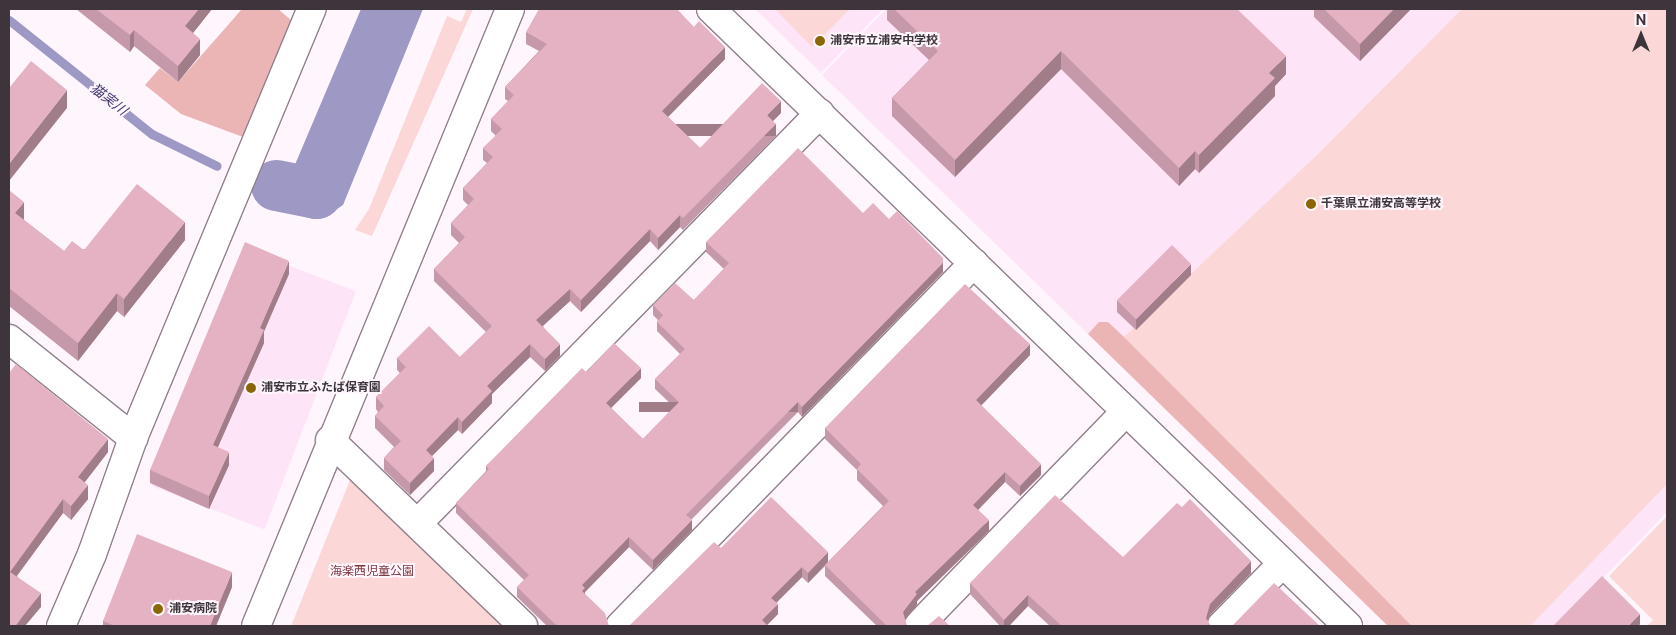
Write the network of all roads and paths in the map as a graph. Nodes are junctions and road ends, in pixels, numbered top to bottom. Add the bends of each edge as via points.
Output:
1 (312, 9) edge
2 (510, 9) edge
3 (711, 9) edge
4 (820, 113) junction
5 (974, 263) junction
6 (9, 340) edge
7 (1126, 411) junction
8 (133, 438) junction
9 (330, 440) junction
10 (418, 523) junction
11 (1283, 563) junction
12 (61, 626) edge
13 (256, 626) edge
14 (522, 626) edge
15 (620, 626) edge
16 (918, 626) edge
17 (1221, 626) edge
18 (1348, 626) edge

1 - 8 street
2 - 9 street
3 - 4 street
4 - 5 street
4 - 10 street
5 - 7 street
5 - 15 street
6 - 8 street
7 - 11 street
7 - 16 street
8 - 12 street via 92,554
9 - 10 street
9 - 13 street
10 - 14 street
11 - 17 street
11 - 18 street

